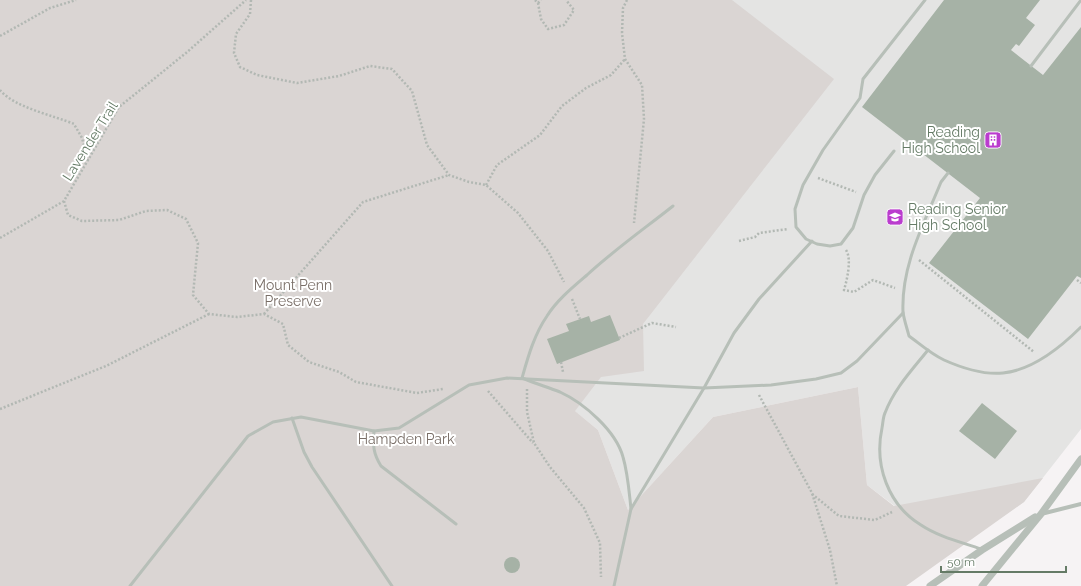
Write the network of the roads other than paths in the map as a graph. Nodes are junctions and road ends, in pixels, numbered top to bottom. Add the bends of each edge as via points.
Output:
1 (925, 0) edge
2 (1081, 0) edge
3 (1030, 66) dead end
4 (894, 151) dead end
5 (948, 173) dead end
6 (673, 206) dead end
7 (812, 242) junction
8 (903, 313) junction
9 (1081, 327) edge
10 (928, 350) junction
11 (522, 378) junction
12 (704, 388) junction
13 (292, 418) junction
14 (374, 431) junction
15 (1081, 459) edge
16 (1081, 504) edge
17 (631, 509) junction
18 (1041, 514) junction
19 (456, 524) dead end
20 (982, 550) junction
21 (985, 585) edge
22 (130, 586) edge
23 (392, 586) edge
24 (614, 586) edge
25 (930, 586) edge

1 - 7 lane via 863,79 860,98 823,150 803,185 795,209 796,227
2 - 3 lane
4 - 7 lane via 875,175 864,196 853,228 841,244 830,246
5 - 8 lane via 941,182 911,254 905,276
6 - 11 lane via 604,259 568,291 547,316 540,329 530,350
7 - 12 lane via 759,299 734,333
8 - 10 lane via 909,336
8 - 12 lane via 857,361 841,373 771,385
9 - 10 lane via 1070,339 1043,358 1019,370 1003,373 985,373 943,360
10 - 20 lane via 898,387 884,413 879,439 879,458 884,478 904,513 940,535
11 - 12 lane
11 - 14 lane via 469,385 399,428
11 - 17 lane via 561,393 598,419 612,436 622,455
12 - 17 lane
13 - 14 lane via 301,416
13 - 22 lane via 273,422 248,436
13 - 23 lane via 312,467
14 - 19 lane via 375,457 381,466
15 - 18 street
16 - 18 street
17 - 24 lane
18 - 20 street
18 - 21 street
20 - 25 street

